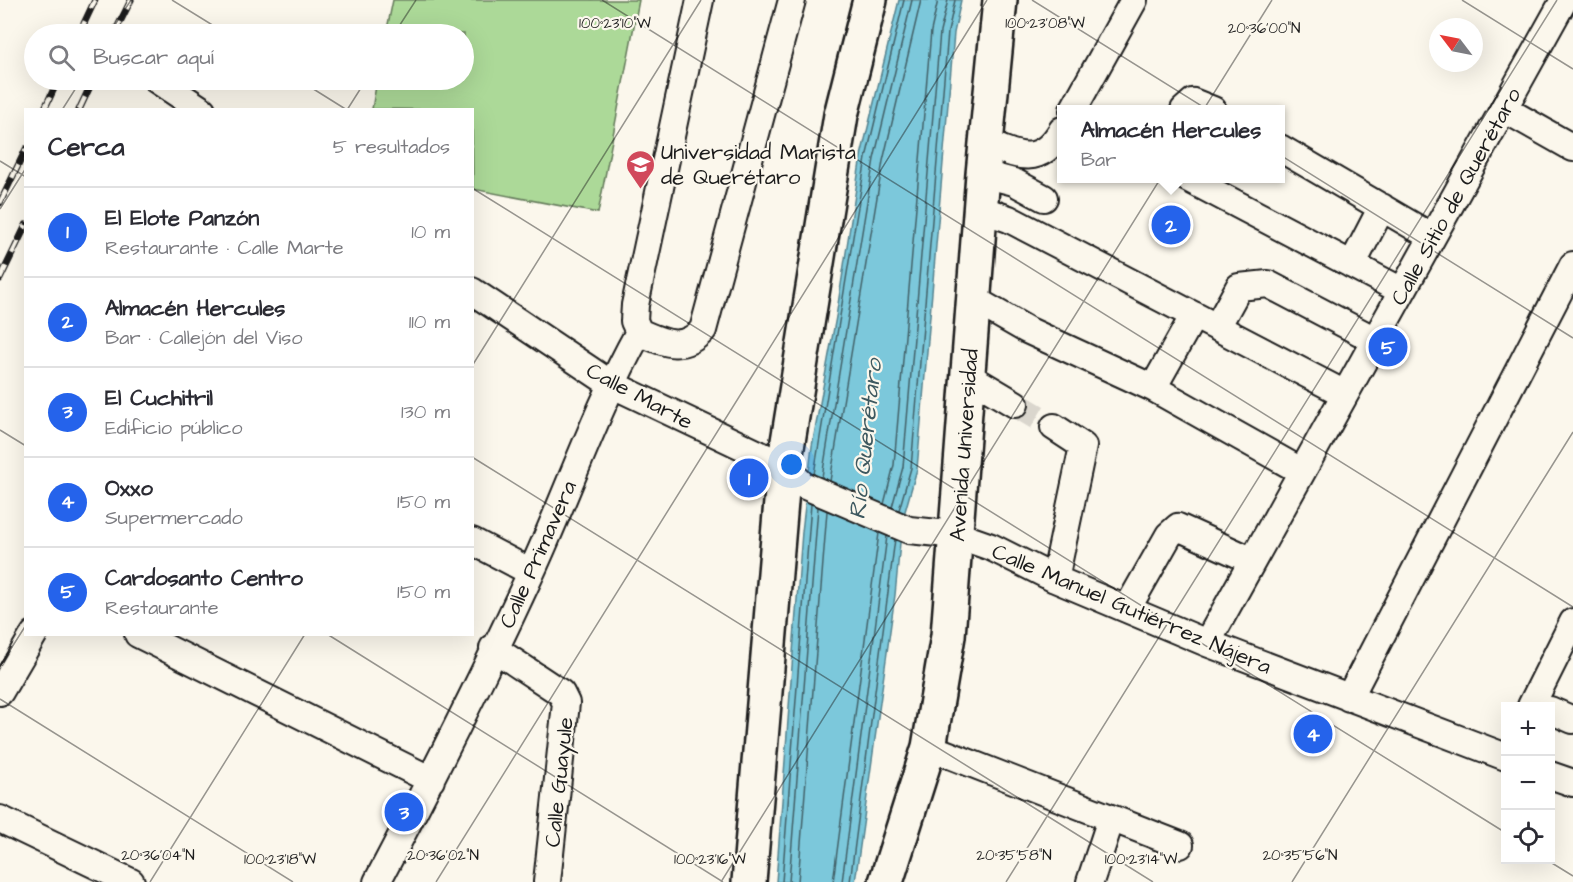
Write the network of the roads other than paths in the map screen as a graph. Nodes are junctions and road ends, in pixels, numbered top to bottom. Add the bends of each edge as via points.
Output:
1 (700, 0) edge
2 (792, 0) edge
3 (870, 0) edge
4 (1000, 0) edge
5 (1134, 0) edge
6 (1564, 0) edge
7 (172, 90) edge
8 (1076, 105) edge
9 (199, 108) edge
10 (1504, 109) junction
11 (1057, 139) edge
12 (1573, 148) edge
13 (1285, 150) edge
14 (985, 158) junction
15 (1196, 183) edge
16 (1044, 198) dead end
17 (1382, 207) junction
18 (980, 208) junction
19 (1432, 237) junction
20 (1352, 265) junction
21 (1573, 266) edge
22 (1402, 291) junction
23 (474, 292) edge
24 (973, 299) junction
25 (1194, 315) junction
26 (1217, 327) junction
27 (639, 332) junction
28 (1375, 340) junction
29 (968, 376) junction
30 (611, 384) junction
31 (1153, 388) junction
32 (1345, 393) junction
33 (1015, 404) tunnel mouth
34 (1054, 427) tunnel mouth
35 (1301, 471) junction
36 (794, 476) junction
37 (957, 535) junction
38 (474, 542) edge
39 (1251, 560) junction
40 (531, 573) junction
41 (1055, 579) junction
42 (1126, 609) junction
43 (1573, 622) edge
44 (33, 636) edge
45 (142, 636) edge
46 (1208, 644) junction
47 (494, 648) junction
48 (0, 692) edge
49 (1349, 698) junction
50 (1541, 702) edge
51 (1555, 713) edge
52 (1573, 720) edge
53 (929, 747) junction
54 (1503, 756) edge
55 (1555, 776) edge
56 (431, 780) junction
57 (1573, 783) edge
58 (0, 819) edge
59 (1112, 819) junction
60 (1180, 845) dead end
61 (131, 882) edge
62 (377, 882) edge
63 (547, 882) edge
64 (748, 882) edge
65 (886, 882) edge
66 (1090, 882) edge

1 - 27 street via 635,305 634,321
2 - 27 street via 704,330 684,345
3 - 36 main road via 841,115
4 - 14 main road, Avenida Universidad
5 - 8 street
6 - 10 street, Calle Sitio de Querétaro
7 - 9 street
10 - 12 street
10 - 19 street, Calle Sitio de Querétaro
11 - 14 street via 1036,156
13 - 17 street
14 - 16 street via 1014,182
14 - 18 main road, Avenida Universidad
15 - 20 street
17 - 19 street
17 - 20 street
18 - 24 main road, Avenida Universidad
18 - 25 street via 1009,219
19 - 22 street, Calle Sitio de Querétaro
20 - 22 street
21 - 49 street
22 - 28 street, Calle Sitio de Querétaro
23 - 30 street, Calle Marte
24 - 29 main road, Avenida Universidad
24 - 31 street via 1027,330
25 - 26 street
25 - 31 street
26 - 28 street via 1239,287 1268,284
26 - 32 street
27 - 30 street, Calle Primavera
28 - 32 street, Calle Sitio de Querétaro
29 - 33 street
29 - 37 main road, Avenida Universidad
30 - 36 street, Calle Marte
30 - 40 street, Calle Primavera
31 - 35 street
32 - 35 street, Calle Sitio de Querétaro
34 - 41 street via 1083,446
35 - 39 street, Calle Sitio de Querétaro
36 - 37 street, Calle Manuel Gutiérrez Nájera via 909,530
36 - 64 main road
37 - 41 street, Calle Manuel Gutiérrez Nájera
37 - 53 main road, Avenida Universidad via 948,636
38 - 40 street
39 - 42 street via 1178,527 1169,535
39 - 46 street, Calle Sitio de Querétaro
40 - 47 street, Calle Primavera
41 - 42 street, Calle Manuel Gutiérrez Nájera
42 - 46 street, Calle Manuel Gutiérrez Nájera
43 - 50 street
44 - 48 street
45 - 56 street
46 - 49 street, Calle Manuel Gutiérrez Nájera
47 - 56 street, Calle Primavera
47 - 63 street, Calle Guayule via 561,693 566,703
49 - 54 street, Calle Manuel Gutiérrez Nájera
51 - 52 street
53 - 59 street
53 - 65 main road, Avenida Universidad
55 - 57 street
56 - 62 street, Calle Primavera
58 - 61 street
59 - 60 street
59 - 66 street

